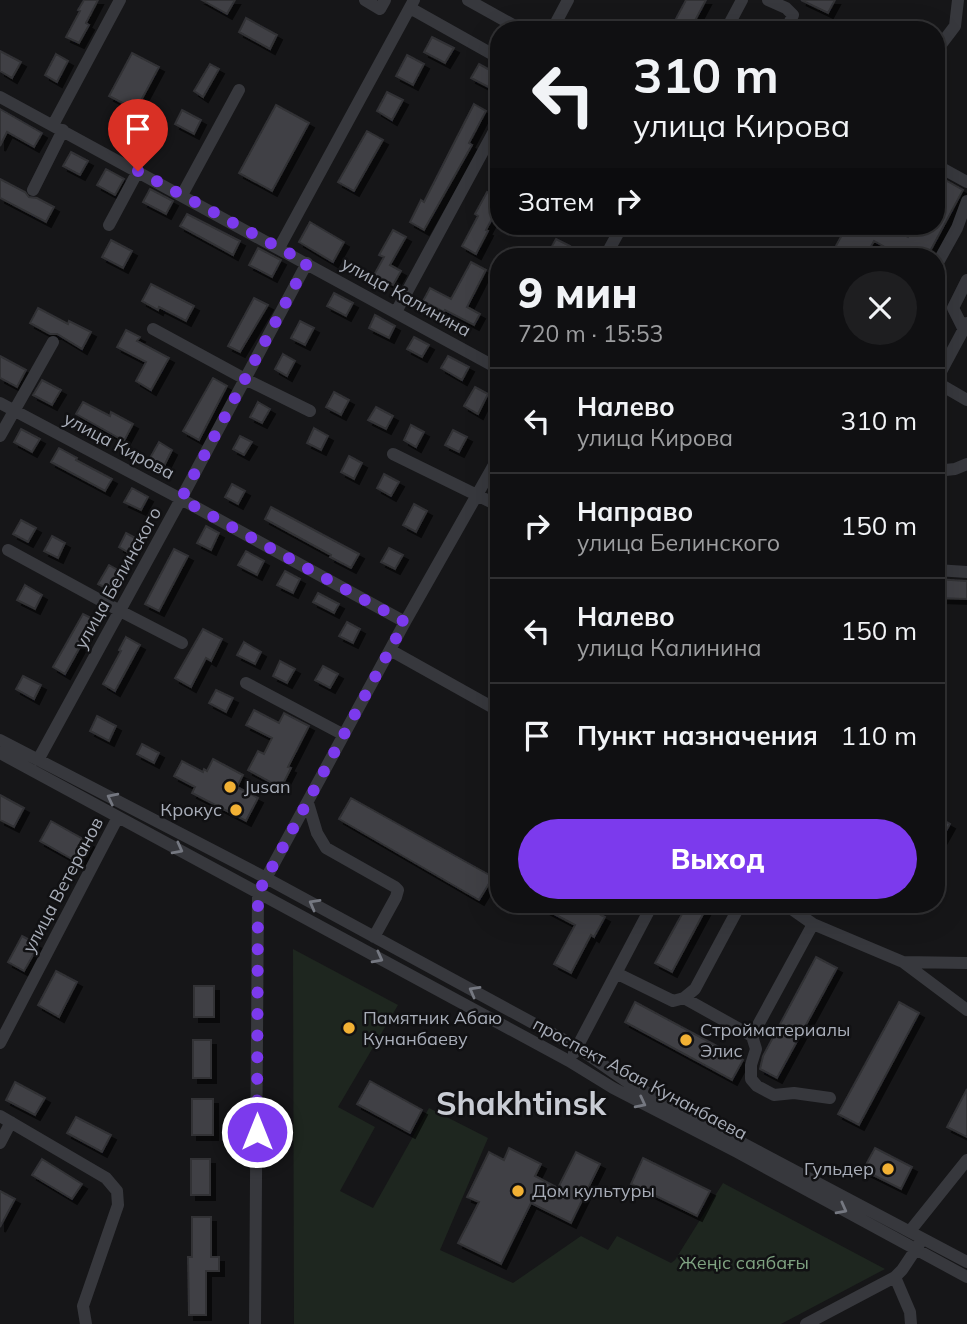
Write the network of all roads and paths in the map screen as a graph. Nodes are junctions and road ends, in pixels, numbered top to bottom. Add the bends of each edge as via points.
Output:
1 (120, 0) edge
2 (365, 0) edge
3 (385, 0) edge
4 (468, 0) edge
5 (568, 0) edge
6 (742, 0) edge
7 (768, 0) edge
8 (958, 0) edge
9 (412, 4) edge
10 (506, 21) edge
11 (557, 21) edge
12 (731, 21) edge
13 (790, 21) edge
14 (945, 39) edge
15 (490, 52) edge
16 (239, 90) dead end
17 (0, 97) edge
18 (58, 128) junction
19 (490, 139) edge
20 (945, 170) edge
21 (138, 171) junction
22 (967, 182) edge
23 (33, 190) dead end
24 (182, 195) junction
25 (967, 201) edge
26 (109, 225) dead end
27 (279, 248) junction
28 (945, 250) edge
29 (307, 263) junction
30 (967, 280) edge
31 (397, 312) junction
32 (965, 327) edge
33 (153, 329) dead end
34 (53, 342) dead end
35 (490, 364) edge
36 (945, 364) edge
37 (245, 379) junction
38 (945, 387) edge
39 (967, 400) edge
40 (0, 403) edge
41 (15, 411) junction
42 (310, 411) dead end
43 (0, 436) edge
44 (393, 454) dead end
45 (967, 464) edge
46 (945, 470) edge
47 (490, 472) edge
48 (477, 494) junction
49 (181, 499) junction
50 (490, 501) edge
51 (8, 550) dead end
52 (945, 571) edge
53 (967, 572) edge
54 (120, 611) junction
55 (405, 622) junction
56 (182, 643) dead end
57 (390, 650) junction
58 (246, 683) dead end
59 (490, 706) edge
60 (344, 735) junction
61 (0, 740) edge
62 (0, 753) edge
63 (38, 760) junction
64 (307, 803) junction
65 (118, 817) junction
66 (267, 878) junction
67 (258, 893) junction
68 (648, 913) edge
69 (736, 913) edge
70 (797, 913) edge
71 (813, 924) junction
72 (374, 937) junction
73 (903, 962) junction
74 (967, 963) edge
75 (616, 973) junction
76 (684, 998) junction
77 (967, 1010) edge
78 (752, 1036) junction
79 (0, 1043) edge
80 (577, 1047) junction
81 (569, 1061) junction
82 (830, 1098) dead end
83 (6, 1119) edge
84 (0, 1143) edge
85 (967, 1160) edge
86 (910, 1231) junction
87 (920, 1244) junction
88 (967, 1262) edge
89 (895, 1277) junction
90 (967, 1277) edge
91 (86, 1324) edge
92 (255, 1324) edge
93 (806, 1324) edge
94 (911, 1324) edge

1 - 18 street
2 - 3 street via 380,9
4 - 10 street
5 - 11 street
6 - 12 street
7 - 13 street via 786,8 793,15
8 - 14 street via 955,26
9 - 15 street
9 - 27 street
16 - 24 street
17 - 18 street, улица Калинина
18 - 21 street, улица Калинина
18 - 23 street
19 - 31 street
20 - 22 street
21 - 24 street, улица Калинина
21 - 26 street
24 - 27 street, улица Калинина
25 - 28 street
27 - 29 street, улица Калинина
29 - 31 street, улица Калинина
29 - 37 street, улица Белинского
30 - 32 street via 953,308
31 - 35 street, улица Калинина
32 - 36 street
33 - 37 street
34 - 41 street
37 - 42 street
37 - 49 street, улица Белинского
38 - 39 street
40 - 41 street, улица Кирова
41 - 43 street
41 - 49 street, улица Кирова
44 - 48 street
45 - 46 street
47 - 48 street
48 - 50 street
48 - 55 street
49 - 54 street, улица Белинского
49 - 55 street, улица Кирова
51 - 54 street
52 - 53 street
54 - 56 street
54 - 63 street, улица Белинского
55 - 57 street
57 - 59 street
57 - 60 street
58 - 60 street
60 - 64 street
61 - 63 street, проспект Абая Кунанбаева
62 - 65 street, проспект Абая Кунанбаева
66 -> 63 street, проспект Абая Кунанбаева
64 - 66 street
64 - 72 street via 326,848 398,890
65 -> 67 street, проспект Абая Кунанбаева
65 - 79 street, улица Ветеранов
66 - 67 street
72 -> 66 street, проспект Абая Кунанбаева
67 -> 81 street, проспект Абая Кунанбаева
67 - 92 street
68 - 75 street
69 - 76 street via 695,989
70 - 71 street
71 - 73 street
71 - 78 street
80 -> 72 street, проспект Абая Кунанбаева
73 - 74 street
73 - 77 street
75 - 76 street via 673,1001
75 - 80 street
76 - 78 street
78 - 82 street via 756,1049 751,1079 757,1086 774,1096 794,1093
80 - 81 street
80 - 86 street, проспект Абая Кунанбаева via 629,1083
81 -> 87 street, проспект Абая Кунанбаева via 613,1088
83 - 84 street
83 - 91 street via 106,1178 117,1191 118,1205 83,1306
85 - 86 street
86 - 87 street, проспект Абая Кунанбаева
87 - 88 street, проспект Абая Кунанбаева
87 - 89 street
87 - 90 street, проспект Абая Кунанбаева
89 - 93 street
89 - 94 street

